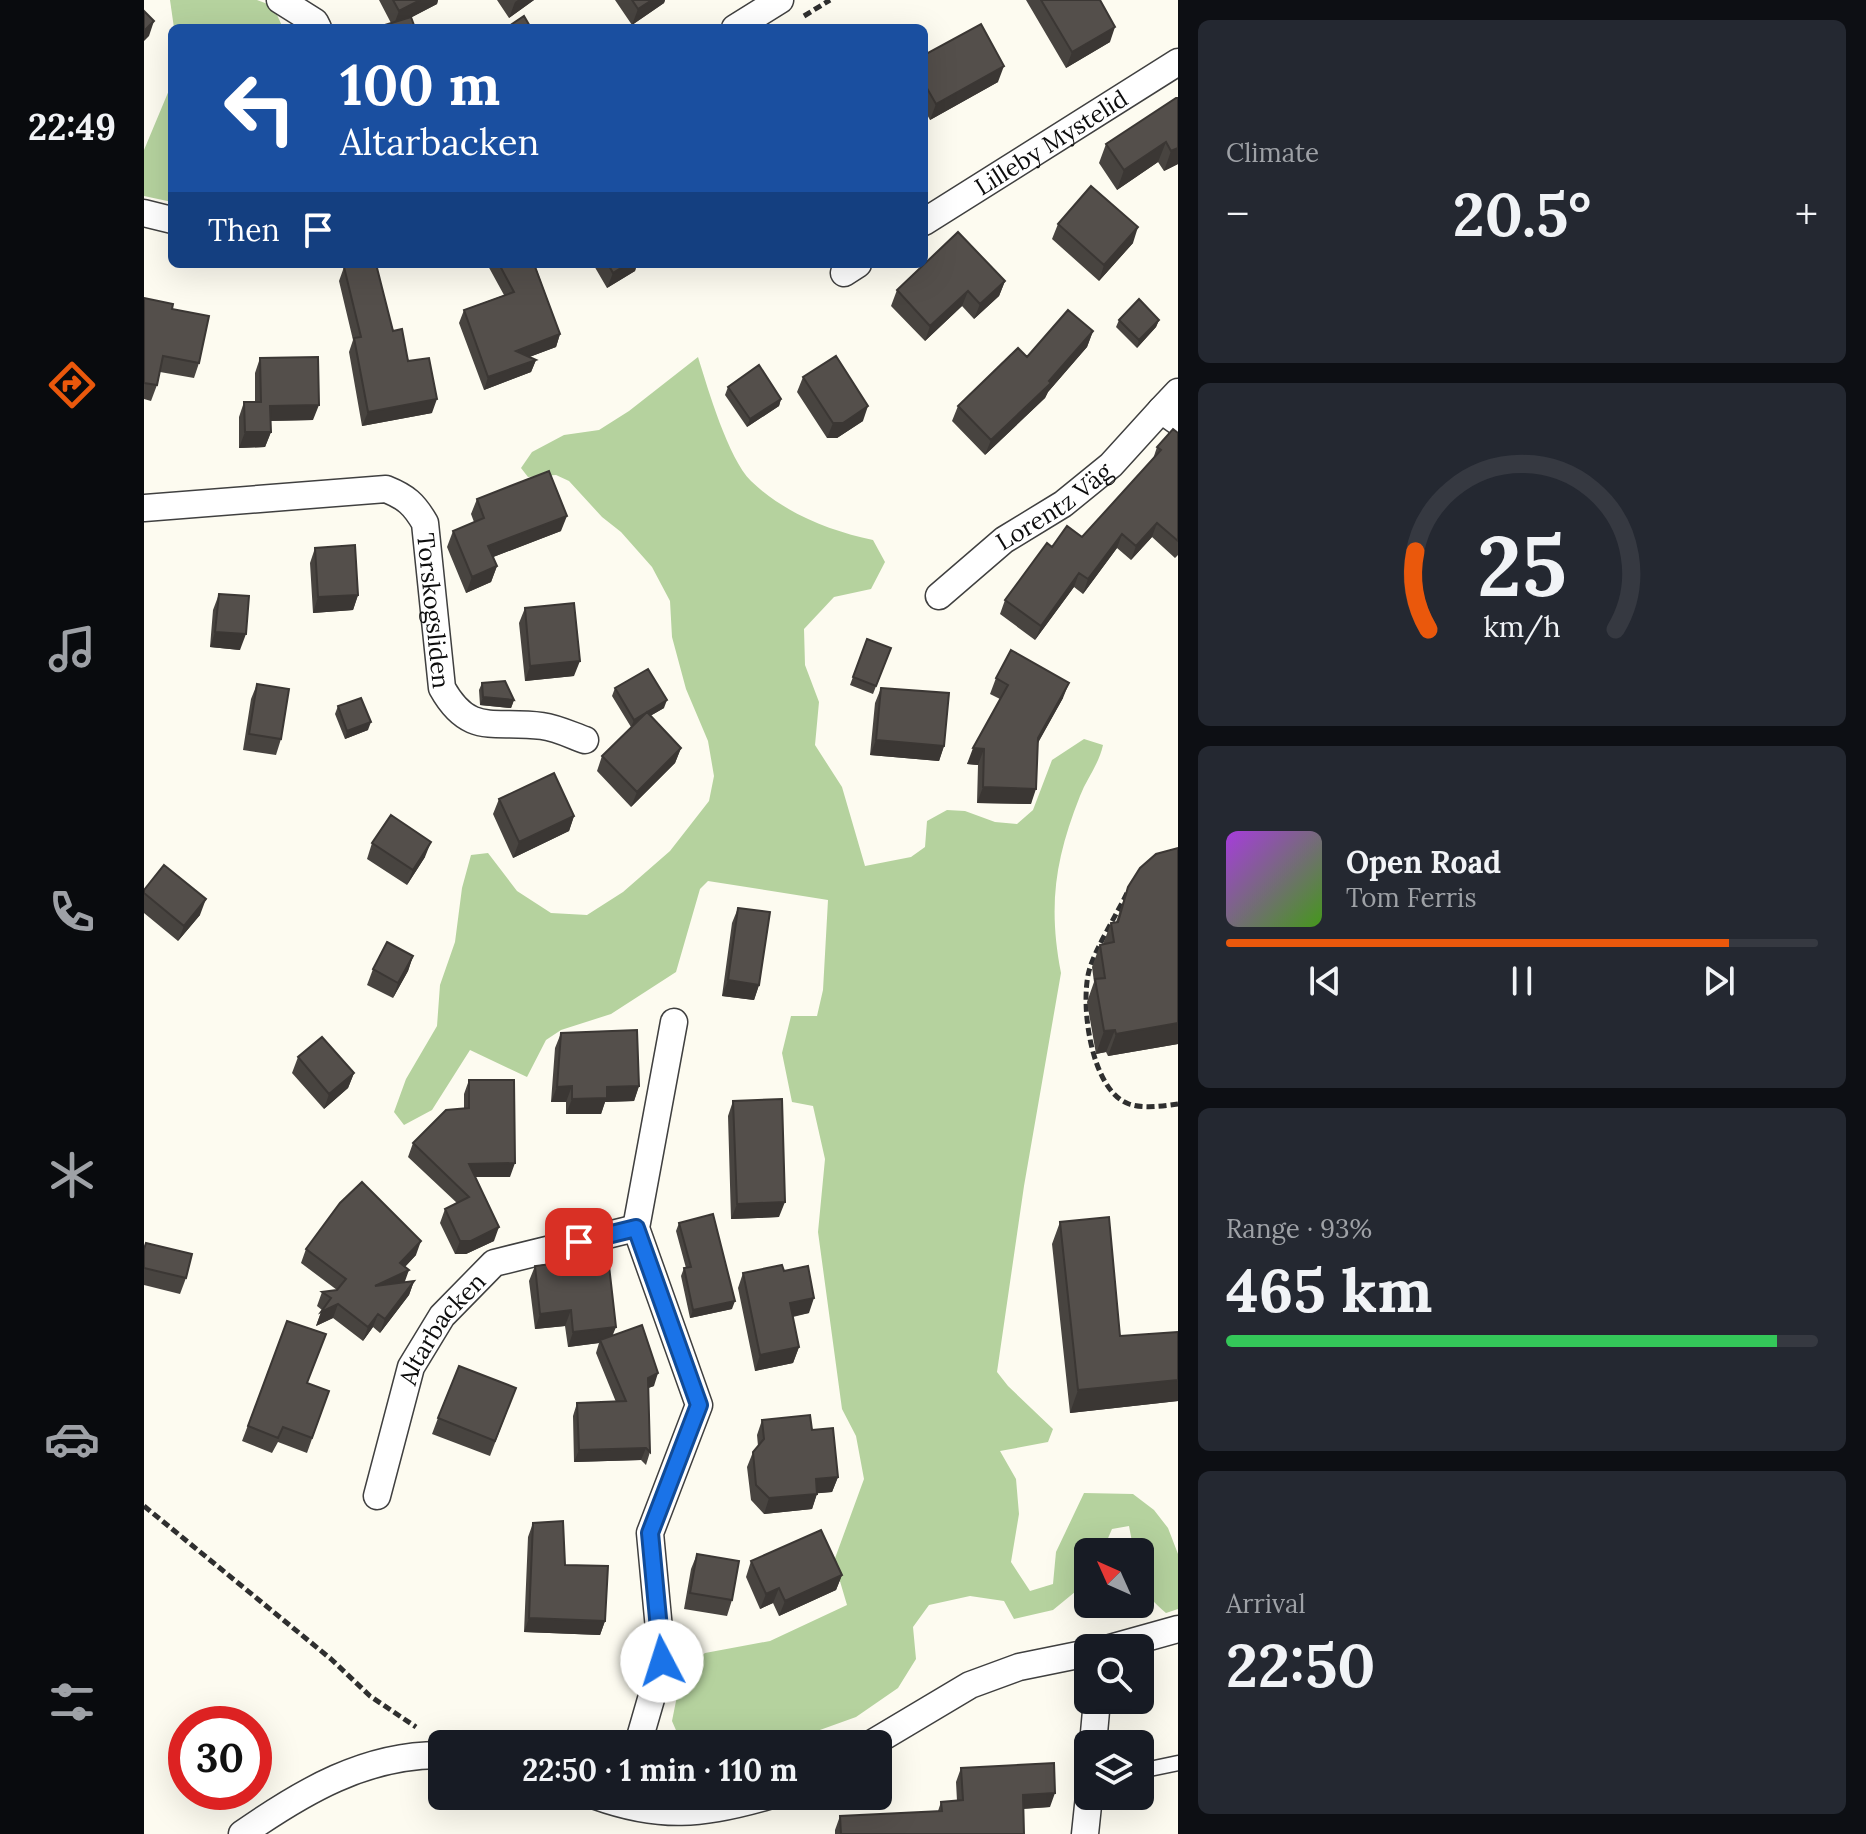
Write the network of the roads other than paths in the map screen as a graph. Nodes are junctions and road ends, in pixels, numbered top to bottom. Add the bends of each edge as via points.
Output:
1 (280, 0) edge
2 (762, 4) edge
3 (316, 24) edge
4 (740, 24) edge
5 (1178, 62) edge
6 (144, 213) edge
7 (168, 219) edge
8 (928, 219) edge
9 (1172, 408) edge
10 (144, 508) edge
11 (939, 596) dead end
12 (585, 740) dead end
13 (674, 1022) dead end
14 (636, 1228) junction
15 (377, 1496) dead end
16 (1178, 1629) edge
17 (1154, 1636) edge
18 (1074, 1656) edge
19 (642, 1730) edge
20 (892, 1731) edge
21 (428, 1756) edge
22 (1178, 1763) edge
23 (1154, 1768) edge
24 (667, 1810) edge
25 (704, 1810) edge
26 (1088, 1810) edge
27 (242, 1834) edge
28 (1085, 1834) edge

1 - 3 street
2 - 4 street
5 - 8 street, Lilleby Mystelid
6 - 7 street
9 - 11 street, Lorentz Väg via 1063,504 1004,540
10 - 12 street, Torskogsliden via 386,489 401,495 414,504 425,523 442,688 449,700 475,723 545,726
13 - 14 street
14 - 15 street, Altarbacken via 494,1263 442,1316 411,1367
14 - 19 street via 699,1405 650,1533 662,1661
16 - 17 street
18 - 20 street via 1019,1667 970,1685
21 - 27 street via 385,1759 340,1775
22 - 23 lane
24 - 25 street
26 - 28 street

